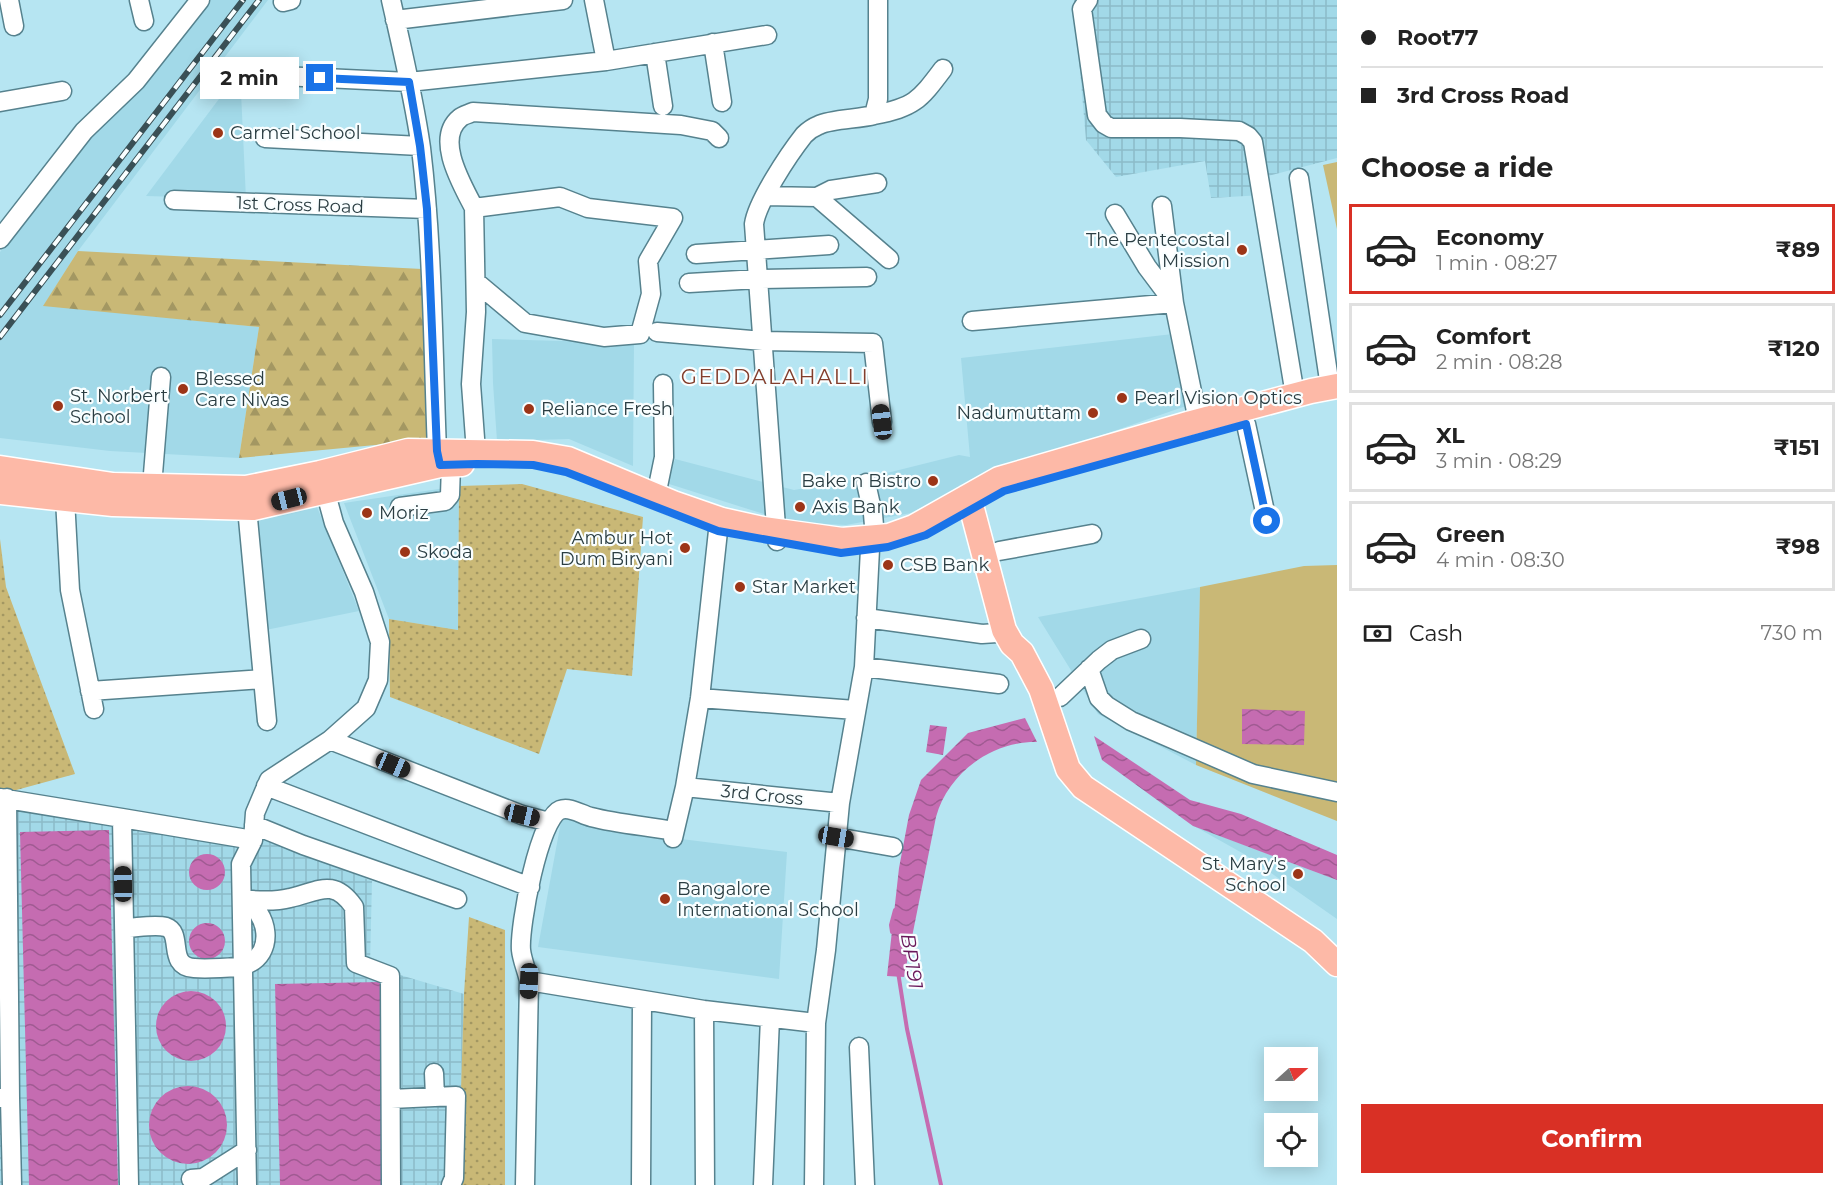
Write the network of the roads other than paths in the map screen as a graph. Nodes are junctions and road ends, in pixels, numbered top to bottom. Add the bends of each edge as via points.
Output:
1 (9, 0) edge
2 (139, 0) edge
3 (200, 0) edge
4 (391, 0) edge
5 (562, 0) edge
6 (594, 0) edge
7 (878, 0) edge
8 (1088, 0) edge
9 (395, 20) junction
10 (144, 21) dead end
11 (14, 26) dead end
12 (767, 35) dead end
13 (713, 43) junction
14 (655, 52) junction
15 (606, 61) junction
16 (943, 69) dead end
17 (261, 75) dead end
18 (409, 82) junction
19 (62, 91) dead end
20 (0, 102) edge
21 (722, 102) dead end
22 (663, 106) dead end
23 (874, 115) junction
24 (265, 138) dead end
25 (719, 138) dead end
26 (420, 146) junction
27 (1299, 178) dead end
28 (877, 183) dead end
29 (765, 196) junction
30 (817, 197) junction
31 (174, 200) dead end
32 (1162, 206) dead end
33 (474, 208) junction
34 (427, 209) junction
35 (1116, 214) dead end
36 (0, 239) edge
37 (829, 244) dead end
38 (756, 249) junction
39 (696, 254) dead end
40 (890, 259) dead end
41 (867, 277) dead end
42 (758, 279) junction
43 (476, 282) junction
44 (689, 283) dead end
45 (1174, 303) junction
46 (972, 321) dead end
47 (657, 332) dead end
48 (762, 341) junction
49 (160, 377) dead end
50 (663, 384) dead end
51 (1335, 391) edge
52 (1295, 395) junction
53 (1198, 421) junction
54 (882, 422) dead end
55 (1246, 424) junction
56 (476, 452) junction
57 (443, 460) junction
58 (0, 468) edge
59 (866, 483) dead end
60 (152, 486) junction
61 (325, 490) junction
62 (0, 492) edge
63 (656, 496) junction
64 (65, 499) junction
65 (976, 499) junction
66 (400, 507) dead end
67 (247, 508) junction
68 (1267, 521) dead end
69 (720, 525) junction
70 (1092, 534) dead end
71 (777, 536) junction
72 (873, 543) junction
73 (999, 551) junction
74 (866, 618) junction
75 (997, 633) dead end
76 (1141, 639) dead end
77 (864, 667) junction
78 (1089, 669) junction
79 (263, 678) junction
80 (999, 684) dead end
81 (1060, 697) junction
82 (700, 698) junction
83 (855, 710) junction
84 (267, 721) dead end
85 (1066, 738) junction
86 (330, 740) junction
87 (266, 786) junction
88 (685, 787) junction
89 (1337, 792) edge
90 (4, 798) edge
91 (840, 803) junction
92 (122, 818) junction
93 (549, 822) junction
94 (254, 826) junction
95 (836, 837) junction
96 (893, 847) dead end
97 (530, 887) junction
98 (242, 898) junction
99 (456, 899) dead end
100 (124, 928) junction
101 (1337, 941) edge
102 (1337, 964) edge
103 (243, 966) junction
104 (529, 981) junction
105 (642, 1000) junction
106 (704, 1010) junction
107 (770, 1018) junction
108 (816, 1023) junction
109 (858, 1047) dead end
110 (434, 1073) dead end
111 (435, 1097) junction
112 (5, 1098) edge
113 (391, 1100) junction
114 (247, 1150) junction
115 (191, 1179) dead end
116 (12, 1185) edge
117 (129, 1185) edge
118 (247, 1185) edge
119 (392, 1185) edge
120 (451, 1185) edge
121 (525, 1185) edge
122 (641, 1185) edge
123 (705, 1185) edge
124 (763, 1185) edge
125 (814, 1185) edge
126 (865, 1185) edge

1 - 11 street
2 - 10 street
3 - 36 street via 136,81 84,131
4 - 9 street
5 - 9 street
6 - 15 street
7 - 23 street via 878,99
8 - 52 street via 1082,9 1097,115 1104,124 1111,128 1239,131 1253,142
9 - 18 street
12 - 13 street
13 - 14 street
13 - 21 street
14 - 15 street
14 - 22 street
15 - 18 street
16 - 23 street via 913,103
17 - 18 street
18 - 26 street
19 - 20 street
23 - 29 street via 827,121 805,134
24 - 26 street
25 - 33 street via 712,131 681,125 473,112 460,118 448,146
26 - 34 street
27 - 51 street
28 - 30 street via 831,190
29 - 30 street
29 - 38 street via 755,214
30 - 40 street
31 - 34 street, 1st Cross Road
32 - 45 street
33 - 43 street
33 - 43 street via 560,197 588,208 673,218 648,261 651,294 640,334 604,337 525,324
34 - 57 street
35 - 45 street
37 - 38 street
38 - 39 street
38 - 42 street
41 - 42 street
42 - 44 street
42 - 48 street
43 - 56 street via 471,384
45 - 46 street
45 - 53 street
47 - 48 street
48 - 54 street via 873,343
48 - 71 street
49 - 60 street
50 - 63 street via 664,457
51 - 52 main road
51 - 55 main road
52 - 53 main road
53 - 65 main road via 999,479
55 - 65 main road
55 - 68 street
56 - 57 main road
56 - 63 main road via 533,453 567,459
57 - 60 main road via 408,452 246,488
57 - 61 main road
57 - 66 street via 450,495 445,501
57 - 69 main road via 533,465 566,472
58 - 60 main road via 113,486
59 - 72 street via 873,514
61 - 67 main road
61 - 86 street via 334,524 364,592 380,642 378,680 366,708
62 - 64 main road
63 - 69 main road
64 - 67 main road
64 - 79 street via 70,590 92,700
65 - 72 main road
65 - 73 main road
65 - 85 main road via 1004,630 1022,653
67 - 79 street
69 - 71 main road
69 - 82 street
70 - 73 street
71 - 72 main road
72 - 74 street
73 - 81 main road via 1018,625 1034,644
74 - 75 street
74 - 77 street
76 - 78 street via 1112,650
77 - 80 street
77 - 83 street
78 - 81 street
78 - 89 street via 1099,698 1131,721 1253,774
79 - 84 street
81 - 85 main road
82 - 83 street
82 - 88 street
83 - 91 street
85 - 101 main road via 1093,776
85 - 102 main road via 1068,769 1083,787 1313,941
86 - 87 street via 269,780
86 - 93 street
87 - 94 street
87 - 97 street
88 - 91 street, 3rd Cross
88 - 93 street via 673,834 564,809
90 - 92 street
90 - 112 street
91 - 95 street
92 - 94 street
92 - 100 street
93 - 97 street
94 - 98 street via 241,864
94 - 99 street
95 - 96 street
95 - 108 street
97 - 104 street via 521,951
98 - 103 street
98 - 113 street via 279,900 327,889 350,900 354,907 356,963 390,976
100 - 103 street via 167,928 174,936 177,957 192,968
100 - 117 street
103 - 114 street
104 - 105 street
104 - 121 street
105 - 106 street
105 - 122 street
106 - 107 street
106 - 123 street
107 - 108 street
107 - 124 street
108 - 125 street
109 - 126 street
110 - 111 street
111 - 113 street
111 - 120 street via 456,1096
112 - 116 street
113 - 119 street
114 - 115 street via 203,1178
114 - 118 street

